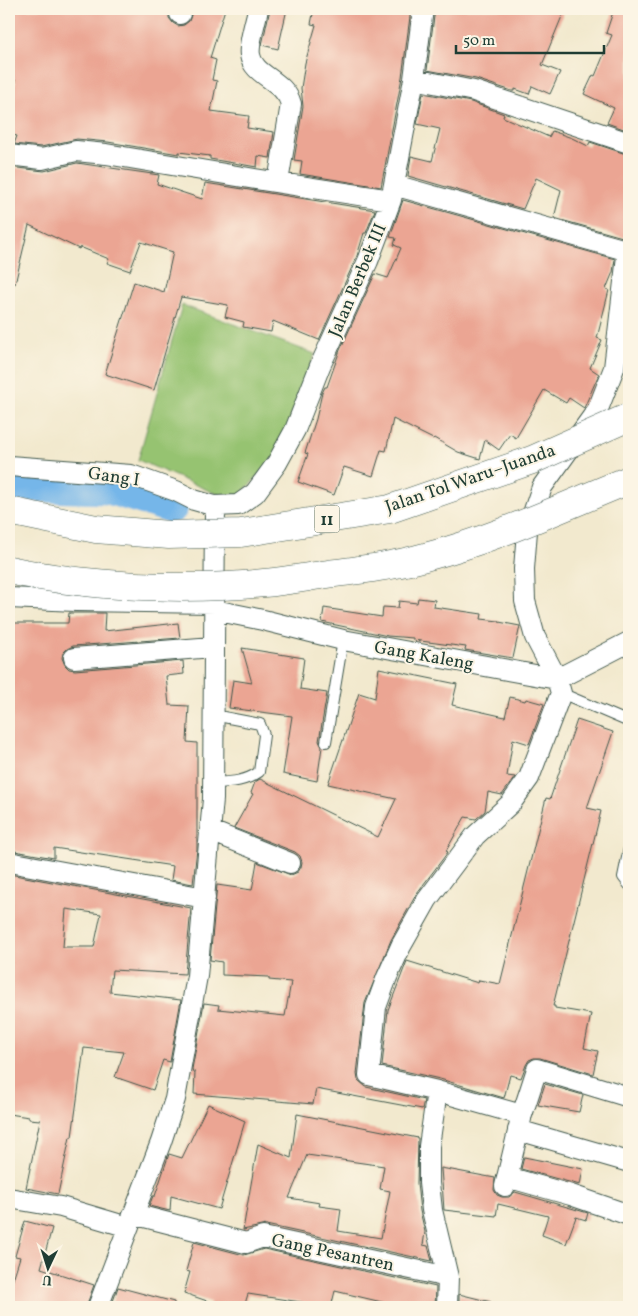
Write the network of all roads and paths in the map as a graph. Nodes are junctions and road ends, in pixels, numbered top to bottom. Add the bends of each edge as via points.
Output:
1 (258, 9) edge
2 (423, 9) edge
3 (414, 79) junction
4 (629, 143) edge
5 (9, 155) edge
6 (278, 182) junction
7 (392, 192) junction
8 (629, 250) edge
9 (629, 417) edge
10 (9, 466) edge
11 (629, 480) edge
12 (215, 506) junction
13 (9, 511) edge
14 (9, 570) edge
15 (9, 598) edge
16 (214, 606) junction
17 (344, 640) junction
18 (629, 642) edge
19 (213, 647) junction
20 (74, 658) dead end
21 (559, 686) junction
22 (213, 715) junction
23 (629, 722) edge
24 (326, 742) dead end
25 (213, 783) junction
26 (211, 830) junction
27 (629, 848) edge
28 (9, 862) edge
29 (290, 862) dead end
30 (629, 885) edge
31 (205, 898) junction
32 (437, 1091) junction
33 (629, 1097) edge
34 (520, 1122) junction
35 (629, 1162) edge
36 (9, 1198) edge
37 (629, 1214) edge
38 (130, 1220) junction
39 (448, 1277) junction
40 (98, 1307) edge
41 (447, 1307) edge

1 - 6 street via 249,53 260,72 286,91 291,104
2 - 3 street, Jalan Berbek III
3 - 4 street via 474,91
3 - 7 street, Jalan Berbek III
5 - 6 street via 42,159 76,151 106,154
6 - 7 street
7 - 8 street
7 - 12 street, Jalan Berbek III via 368,261 295,430 277,463 255,493 238,505
8 - 21 street via 614,368 598,409 542,487 527,531 525,601 535,637
9 - 13 highway, Jalan Tol Waru–Juanda / 11, bridge via 532,460 390,509 241,533 169,535 96,529
10 - 12 street, Gang I via 131,475
11 - 14 highway, bridge via 494,535 424,558 342,572 264,583 144,586
12 - 16 street
15 - 16 street, Gang Kaleng
16 - 17 street, Gang Kaleng
16 - 19 street
17 - 21 street, Gang Kaleng
17 - 24 lane
18 - 21 street
19 - 20 street
19 - 22 street
21 - 23 lane
21 - 32 street via 529,778 511,803 475,836 427,900 390,969 376,1007 369,1075
22 - 25 street
22 - 25 lane via 260,724 264,735 259,772 244,780
25 - 26 street
26 - 29 street
26 - 31 street
27 - 30 lane via 623,877
28 - 31 street
31 - 38 street via 197,976 175,1099
32 - 34 street
32 - 39 street via 429,1146 429,1183
33 - 34 street via 537,1069
34 - 35 street
34 - 37 street via 506,1181 571,1195
36 - 38 street, Gang Pesantren
38 - 39 street, Gang Pesantren via 246,1243 263,1237
38 - 40 street
39 - 41 street

